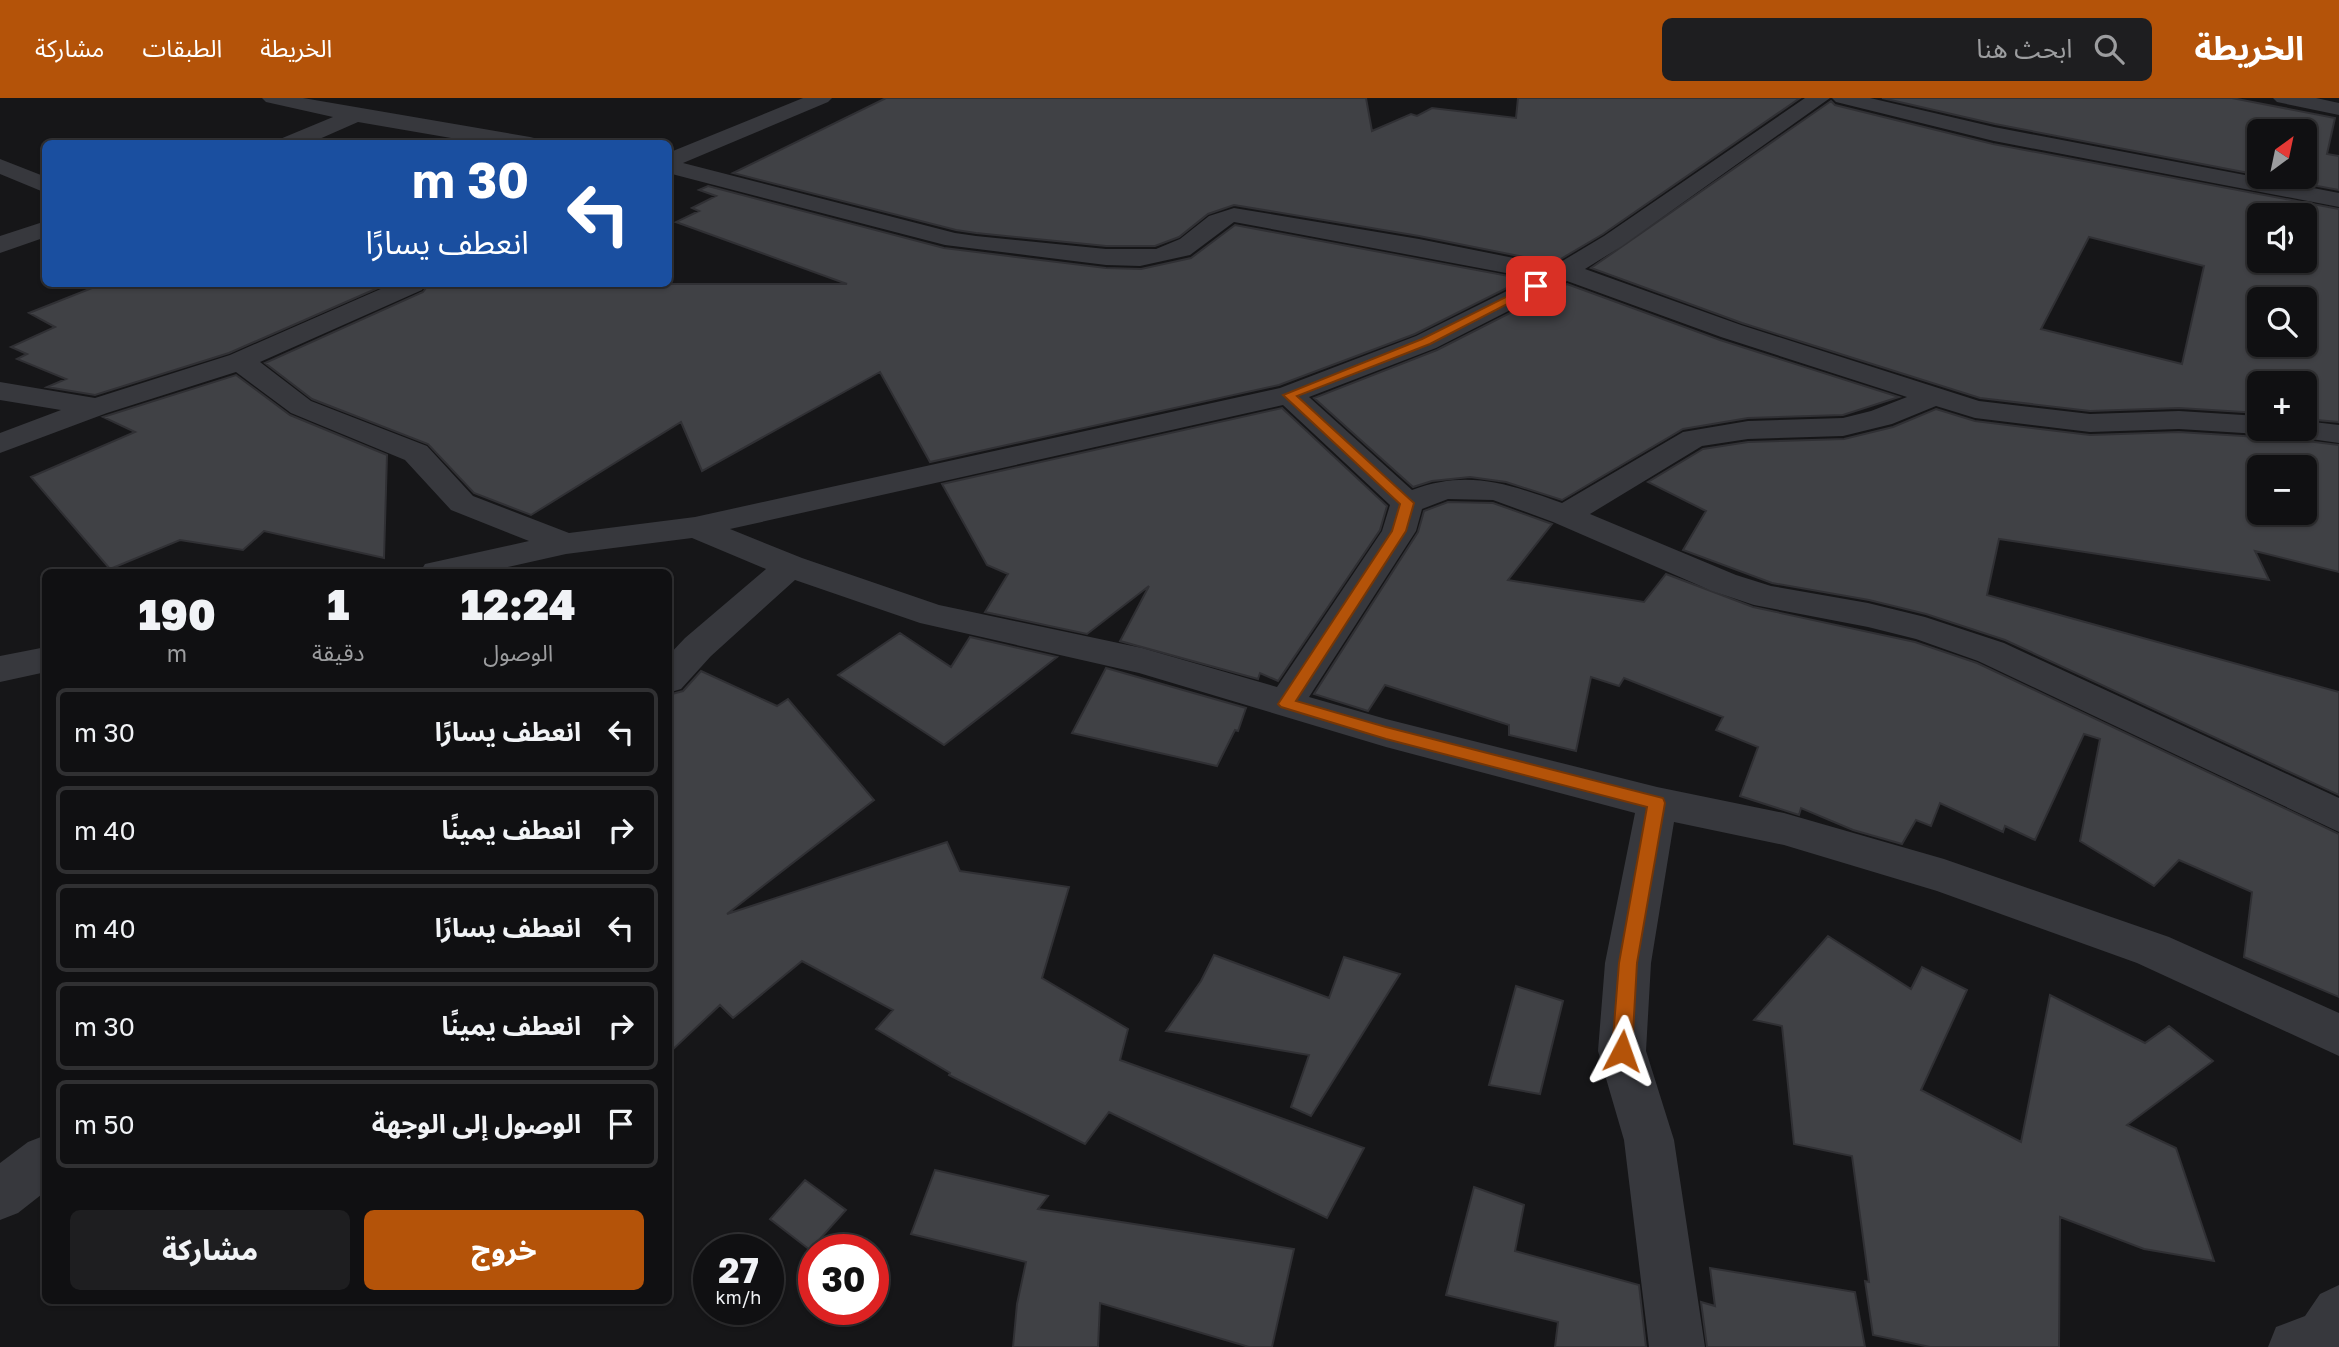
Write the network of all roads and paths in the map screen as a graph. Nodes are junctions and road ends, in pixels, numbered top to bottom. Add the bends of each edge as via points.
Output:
1 (273, 98) edge
2 (382, 98) edge
3 (821, 98) edge
4 (1819, 98) edge
5 (1843, 98) edge
6 (2284, 98) edge
7 (2339, 109) edge
8 (358, 117) junction
9 (298, 140) edge
10 (505, 140) edge
11 (672, 161) edge
12 (672, 164) edge
13 (0, 166) edge
14 (42, 184) edge
15 (2339, 200) edge
16 (42, 230) edge
17 (0, 245) edge
18 (1562, 273) junction
19 (406, 287) edge
20 (240, 361) junction
21 (0, 391) edge
22 (1289, 395) junction
23 (1933, 397) junction
24 (97, 407) junction
25 (2247, 424) edge
26 (2317, 432) edge
27 (2339, 434) edge
28 (0, 444) edge
29 (1407, 503) junction
30 (1565, 515) junction
31 (695, 527) junction
32 (566, 544) junction
33 (790, 566) junction
34 (451, 569) edge
35 (42, 660) edge
36 (0, 669) edge
37 (672, 676) edge
38 (1286, 704) junction
39 (1657, 803) junction
40 (2339, 816) edge
41 (2339, 1035) edge
42 (42, 1162) edge
43 (0, 1195) edge
44 (2339, 1313) edge
45 (1677, 1347) edge
46 (2295, 1347) edge

1 - 8 street
2 - 8 street via 361,109
3 - 11 street
4 - 18 street
5 - 15 street via 2006,137
6 - 7 street
8 - 9 street
8 - 10 street
12 - 18 street via 982,245 1128,258 1161,256 1188,247 1226,215 1234,215
13 - 14 street
16 - 17 street
18 - 22 street via 1426,342
18 - 23 street
19 - 20 street
20 - 24 street
20 - 32 street via 301,407 416,453 462,503
21 - 24 street
22 - 29 street
22 - 31 street
23 - 25 street via 2046,420
23 - 30 street via 1843,427 1748,430 1694,438
24 - 28 street
26 - 27 street
29 - 30 street via 1444,489 1470,488 1497,491
29 - 38 street via 1399,531
30 - 40 street via 1755,594 1925,629 1991,652
31 - 32 street
31 - 33 street
32 - 34 street
33 - 37 street
33 - 38 street via 933,615 1142,661
35 - 36 street
38 - 39 street
39 - 41 street via 1784,829 1944,876 2153,950
39 - 45 street via 1628,963 1622,1051 1650,1140
42 - 43 street
44 - 46 street via 2323,1338

